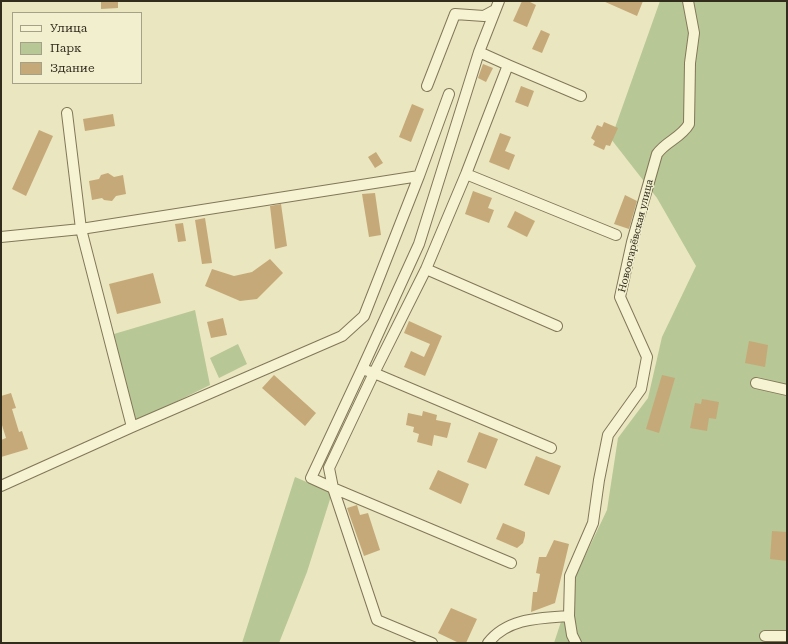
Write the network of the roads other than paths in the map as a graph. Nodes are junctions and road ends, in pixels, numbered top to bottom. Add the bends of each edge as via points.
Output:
1 (688, 1) edge
2 (497, 5) edge
3 (479, 52) junction
4 (508, 65) junction
5 (427, 86) dead end
6 (449, 94) dead end
7 (581, 96) dead end
8 (67, 113) dead end
9 (466, 174) junction
10 (419, 176) junction
11 (81, 229) junction
12 (616, 235) dead end
13 (1, 237) edge
14 (426, 269) junction
15 (557, 326) dead end
16 (362, 369) junction
17 (374, 373) junction
18 (756, 383) dead end
19 (787, 390) edge
20 (132, 427) junction
21 (551, 448) dead end
22 (1, 486) edge
23 (333, 488) junction
24 (511, 562) dead end
25 (569, 616) junction
26 (765, 636) dead end
27 (787, 636) edge
28 (432, 643) edge
29 (488, 643) edge
30 (576, 643) edge

1 - 25 street, Новоогарёвская улица via 694,33 690,63 689,124 684,132 662,147 657,154 632,242 620,297 647,357 640,389 608,435 593,523 570,576
2 - 3 street
2 - 5 street via 484,16 455,14
3 - 4 street
3 - 16 street via 419,244
4 - 7 street
4 - 9 street
6 - 10 street
8 - 11 street
9 - 12 street
9 - 14 street
10 - 11 street
10 - 20 street via 364,316 342,336
11 - 13 street
11 - 20 street
14 - 15 street
14 - 17 street
16 - 17 street
16 - 23 street via 311,478
17 - 21 street
17 - 23 street via 329,468
18 - 19 street
20 - 22 street
23 - 24 street
23 - 28 street via 377,620
25 - 29 street via 535,618 506,627
25 - 30 street, Новоогарёвская улица
26 - 27 street

